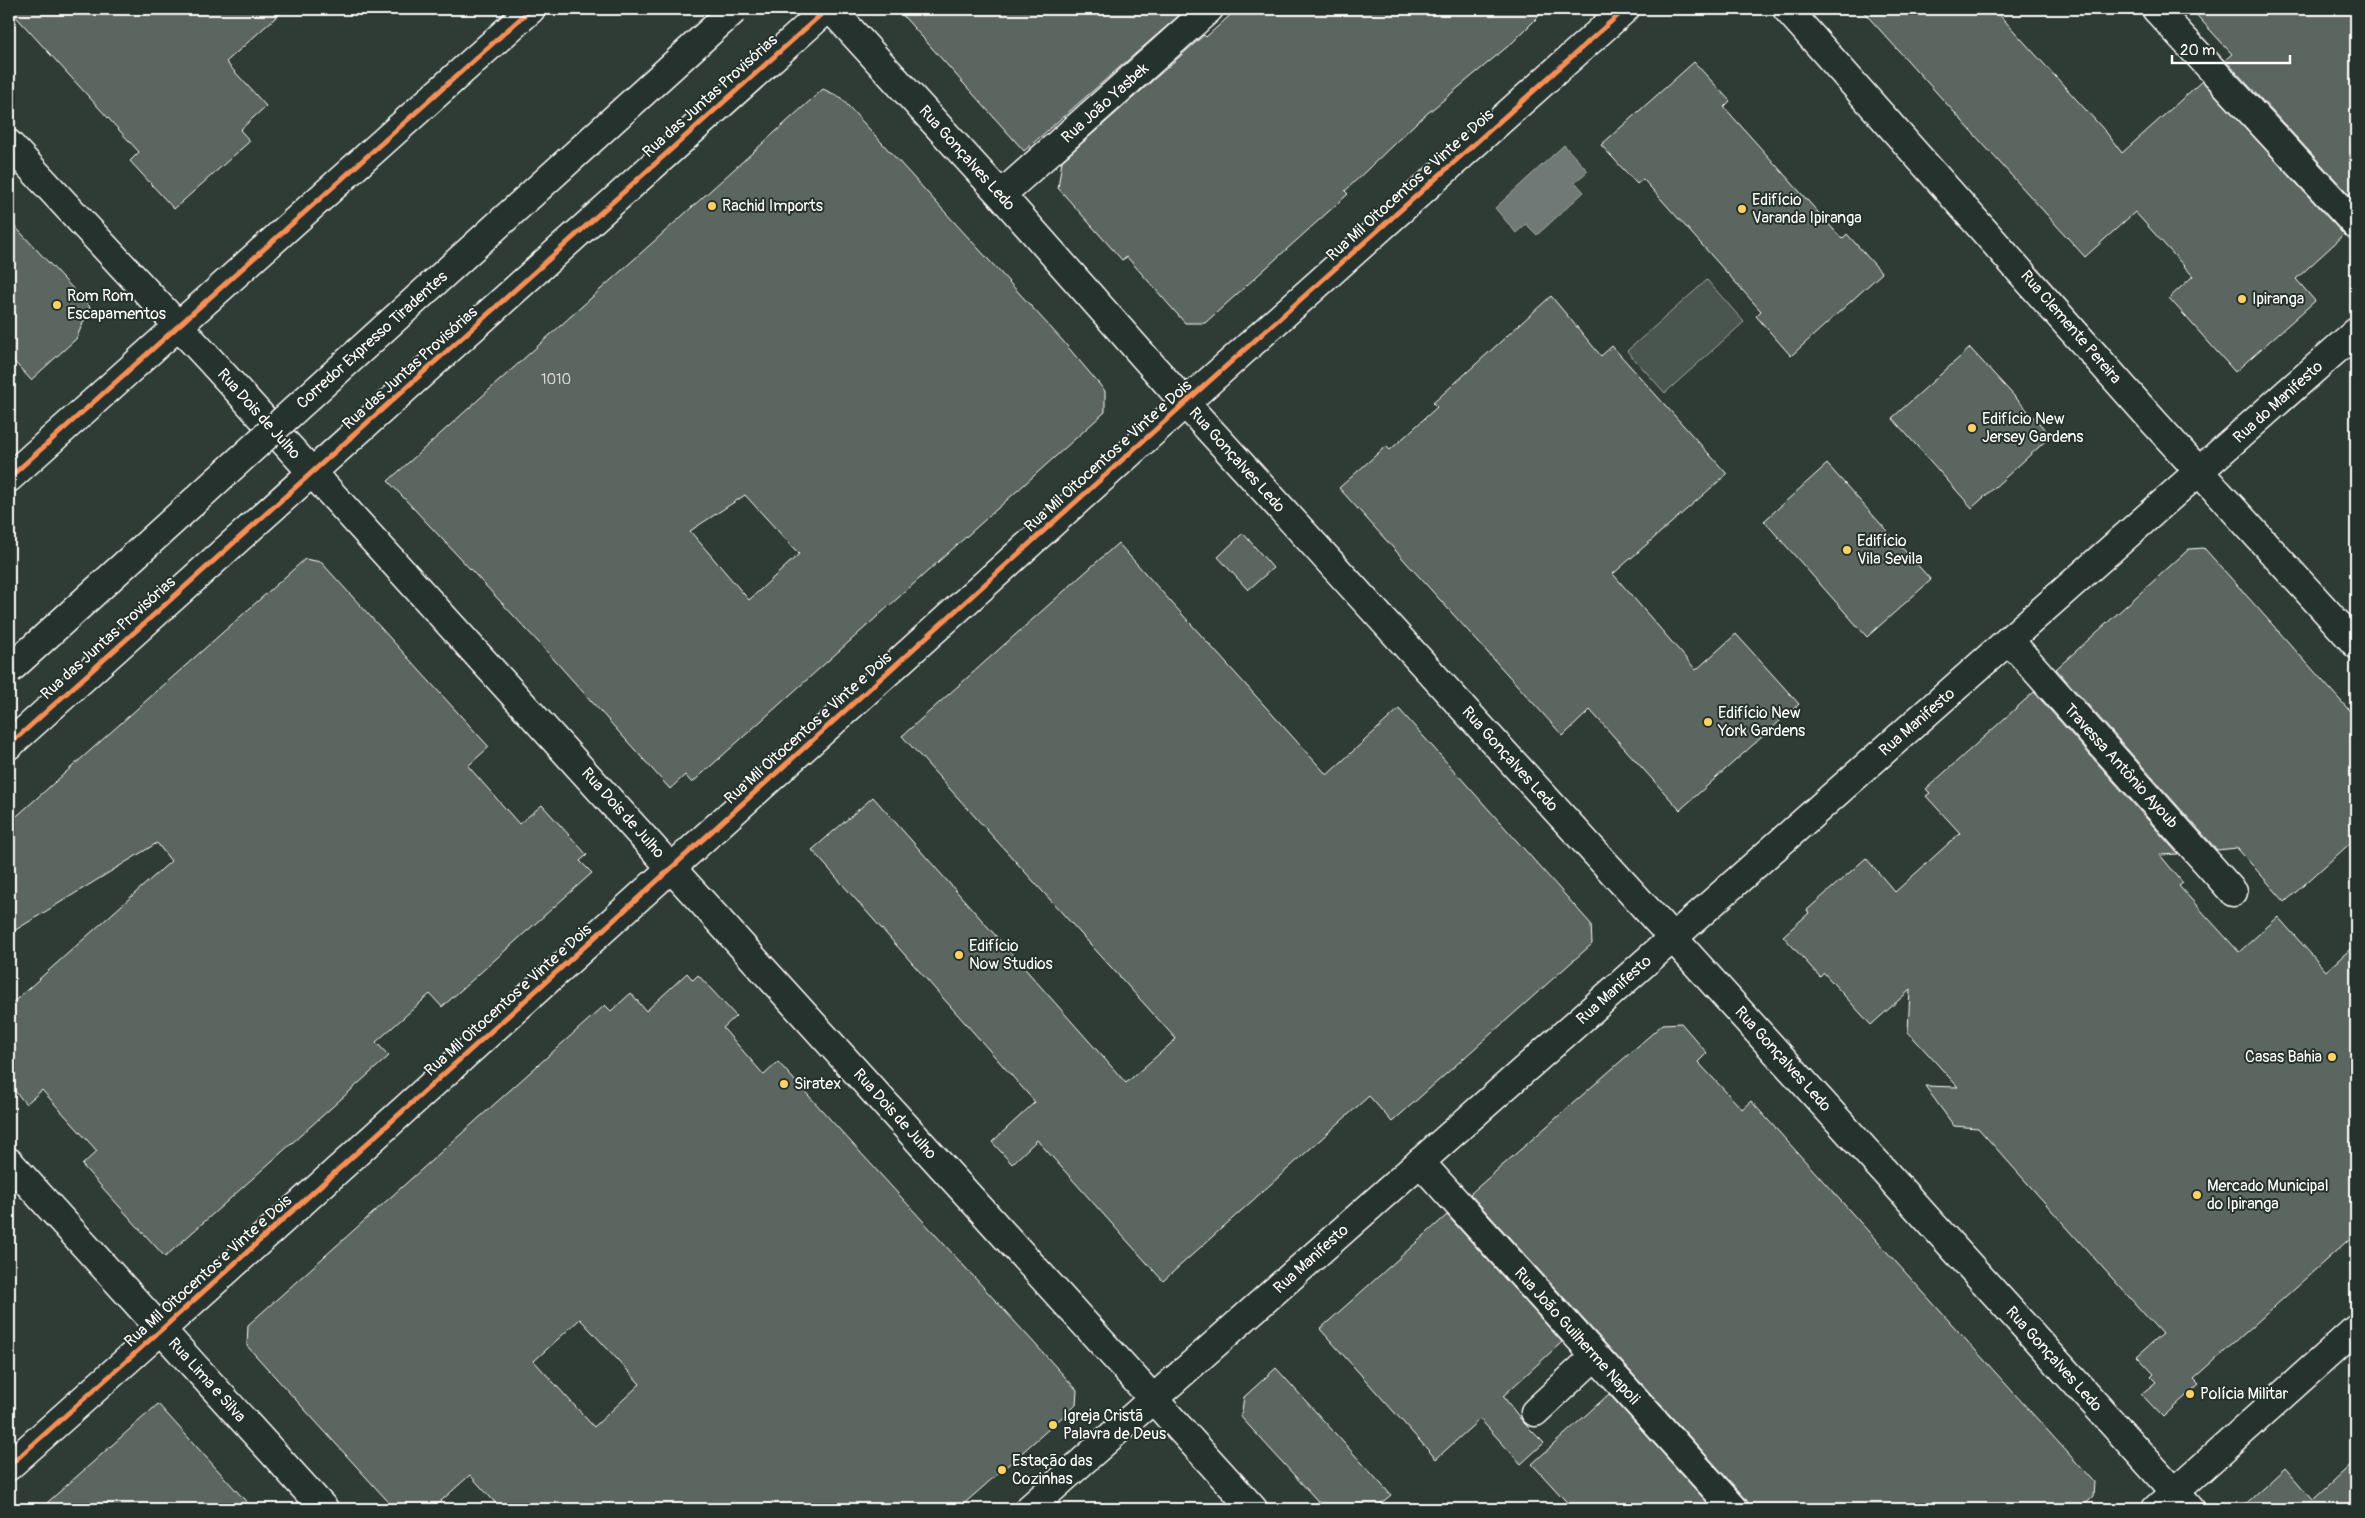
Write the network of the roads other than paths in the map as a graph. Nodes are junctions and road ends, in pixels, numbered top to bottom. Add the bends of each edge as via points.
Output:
1 (531, 9) edge
2 (735, 9) edge
3 (827, 9) edge
4 (831, 9) edge
5 (1209, 9) edge
6 (1625, 9) edge
7 (1787, 9) edge
8 (2156, 9) edge
9 (9, 144) edge
10 (1001, 196) junction
11 (2356, 225) edge
12 (179, 326) junction
13 (2356, 332) edge
14 (1185, 403) junction
15 (2199, 472) junction
16 (312, 474) junction
17 (9, 478) edge
18 (2009, 640) junction
19 (2356, 644) edge
20 (9, 670) edge
21 (9, 745) edge
22 (672, 868) junction
23 (2233, 892) dead end
24 (1673, 938) junction
25 (9, 1162) edge
26 (1420, 1162) junction
27 (2356, 1329) edge
28 (162, 1330) junction
29 (1595, 1356) junction
30 (1153, 1400) junction
31 (1535, 1412) dead end
32 (9, 1466) edge
33 (2173, 1504) edge
34 (324, 1509) edge
35 (1029, 1509) edge
36 (1253, 1509) edge
37 (1734, 1509) edge

1 - 12 main road
2 - 20 main road, Corredor Expresso Tiradentes, bridge
3 - 16 main road, Rua das Juntas Provisórias
4 - 10 main road, Rua Gonçalves Ledo
5 - 10 main road, Rua João Yasbek
6 - 14 main road, Rua Mil Oitocentos e Vinte e Dois
7 - 15 main road, Rua Clemente Pereira
8 - 11 main road
9 - 12 main road, Rua Dois de Julho
10 - 14 main road, Rua Gonçalves Ledo
12 - 16 main road, Rua Dois de Julho
12 - 17 main road
13 - 15 main road, Rua do Manifesto
14 - 22 main road, Rua Mil Oitocentos e Vinte e Dois
14 - 24 main road, Rua Gonçalves Ledo
15 - 18 main road, Rua Manifesto
15 - 19 main road, Rua Clemente Pereira
16 - 21 main road, Rua das Juntas Provisórias
16 - 22 main road, Rua Dois de Julho
18 - 23 main road, Travessa Antônio Ayoub
18 - 24 main road, Rua Manifesto
22 - 28 main road, Rua Mil Oitocentos e Vinte e Dois
22 - 30 main road, Rua Dois de Julho
24 - 26 main road, Rua Manifesto
24 - 33 main road, Rua Gonçalves Ledo
25 - 28 main road, Rua Lima e Silva
26 - 29 main road, Rua João Guilherme Napoli
26 - 30 main road, Rua Manifesto
27 - 33 main road
28 - 32 main road, Rua Mil Oitocentos e Vinte e Dois
28 - 34 main road, Rua Lima e Silva
29 - 31 main road
29 - 37 main road, Rua João Guilherme Napoli
30 - 35 main road, Rua Manifesto
30 - 36 main road, Rua Dois de Julho

